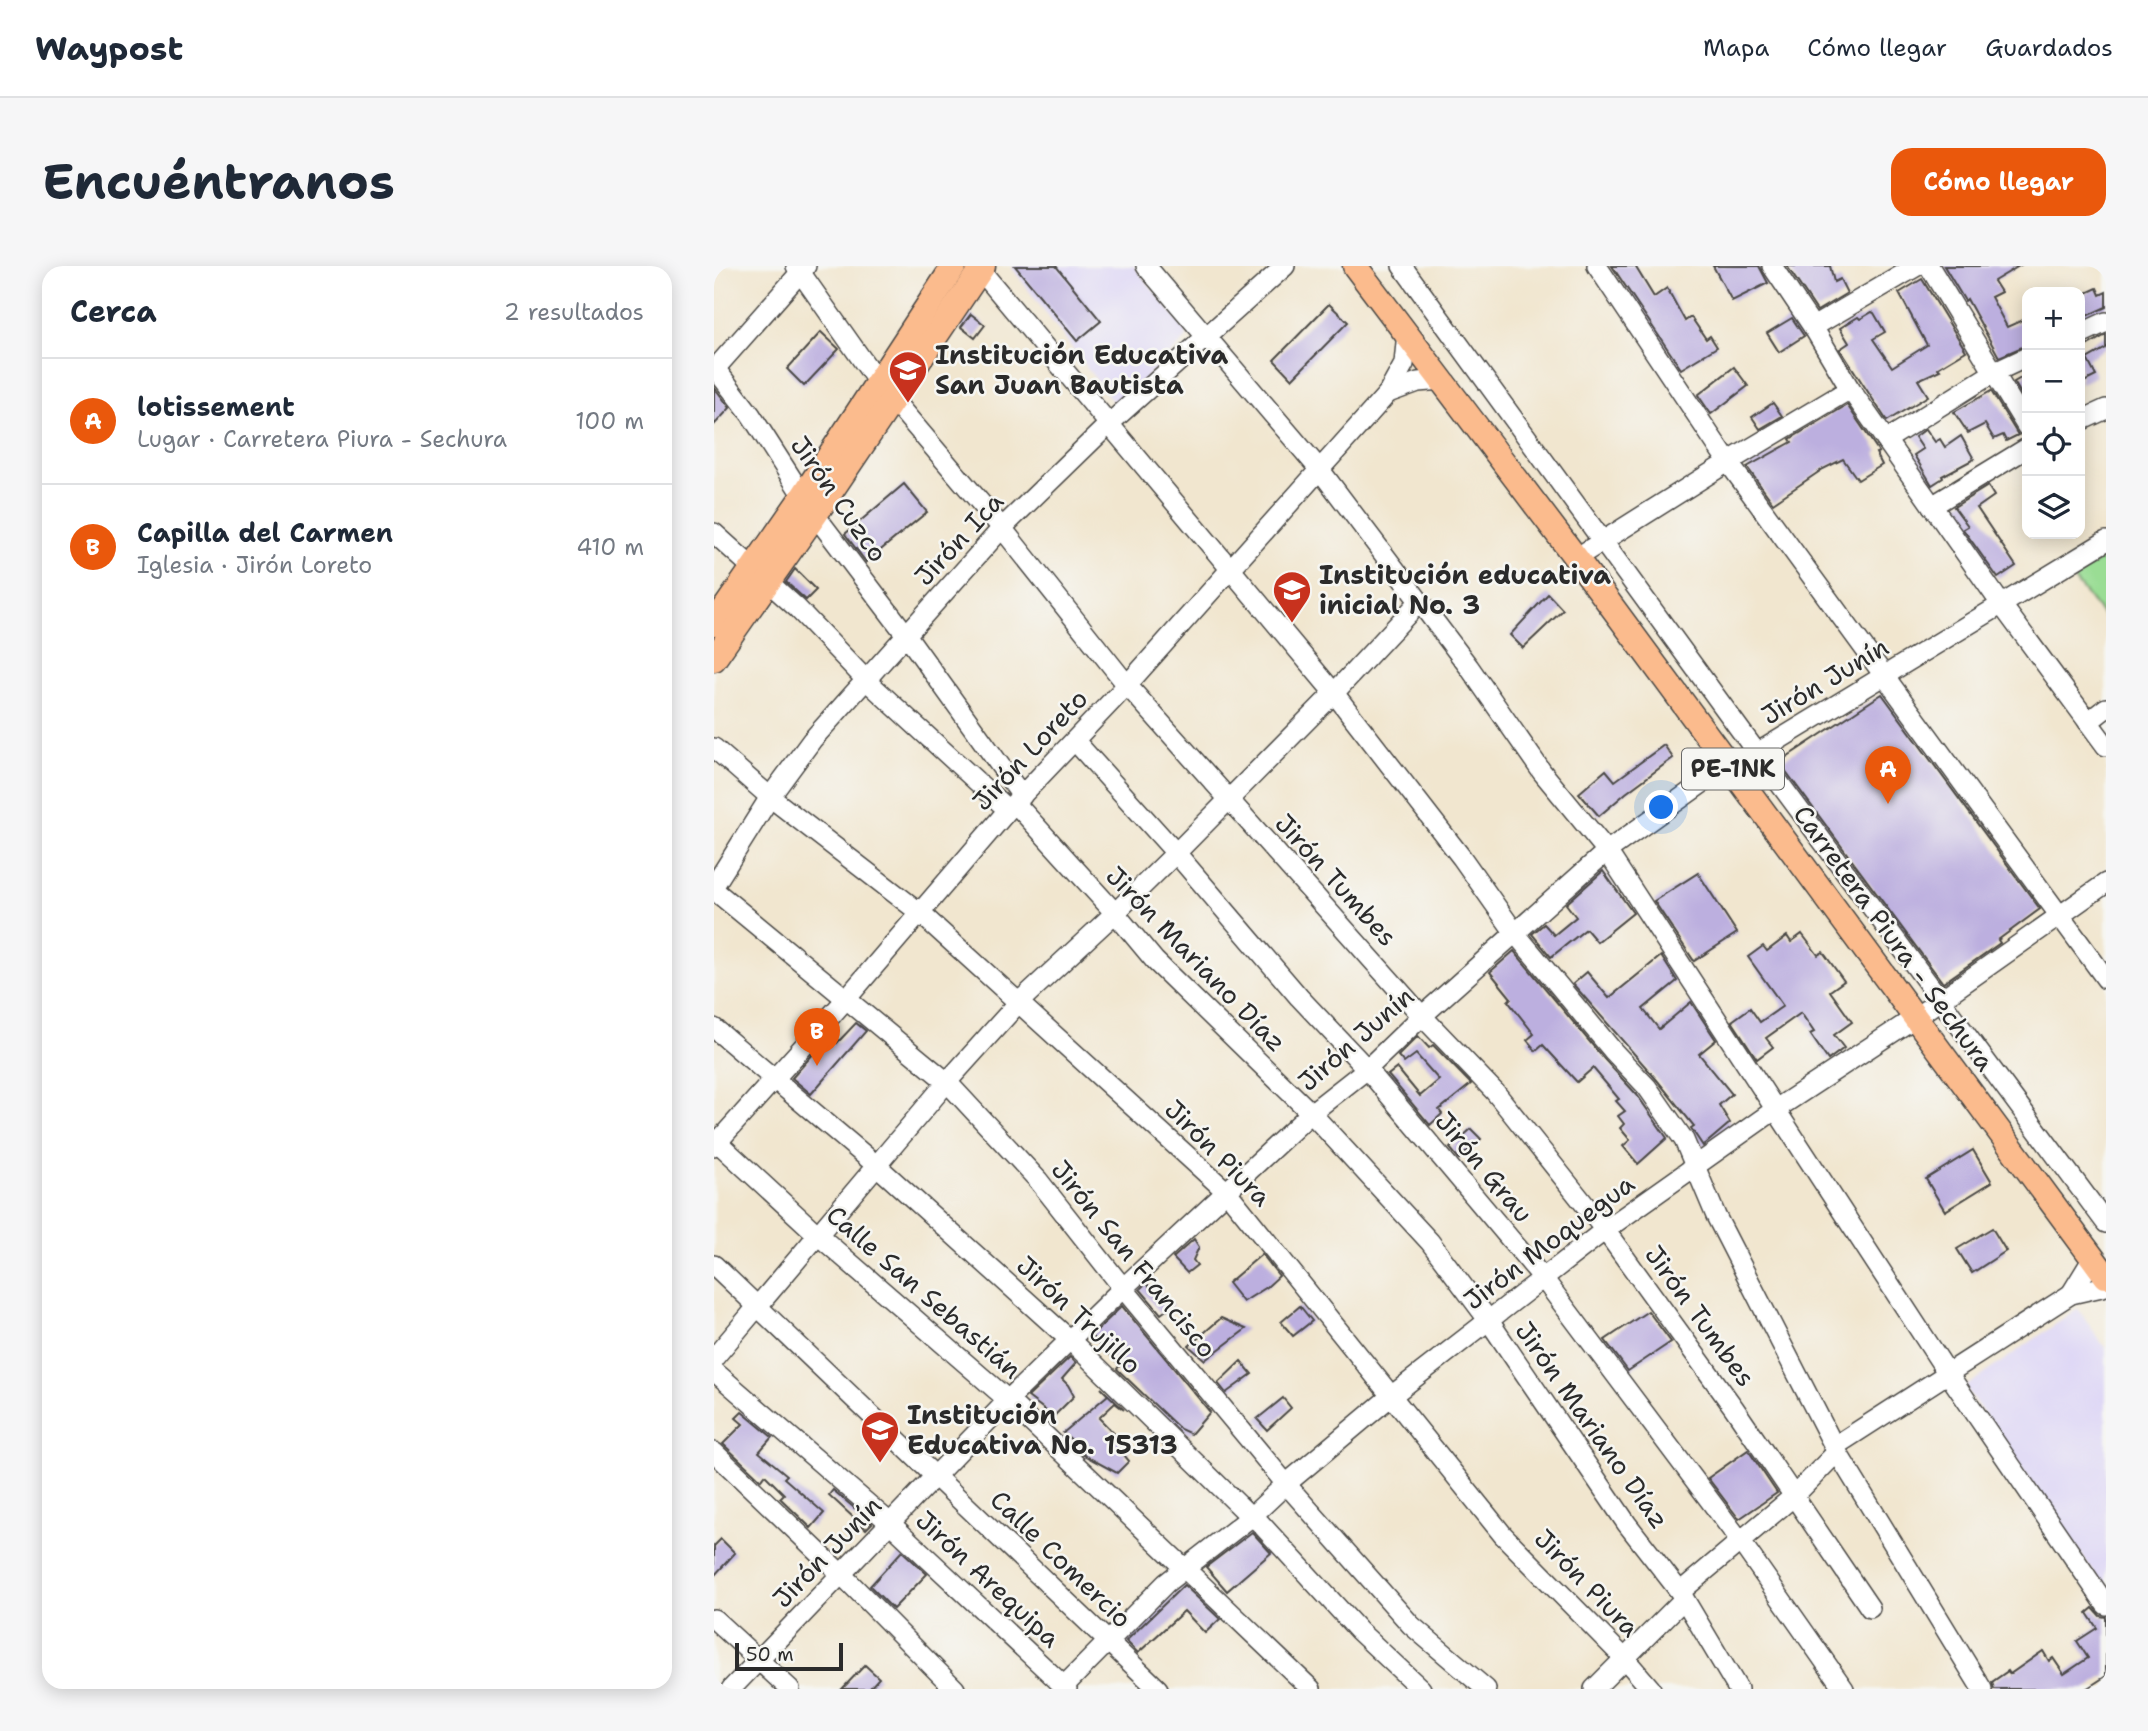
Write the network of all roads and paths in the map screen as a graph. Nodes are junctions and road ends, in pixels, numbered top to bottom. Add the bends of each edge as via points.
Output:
1 (954, 266) edge
2 (1146, 266) edge
3 (1285, 266) edge
4 (1355, 266) edge
5 (1402, 266) edge
6 (1597, 266) edge
7 (1772, 266) edge
8 (1917, 266) edge
9 (1929, 266) edge
10 (980, 267) edge
11 (801, 268) edge
12 (2106, 322) edge
13 (1813, 327) junction
14 (1407, 332) junction
15 (2085, 332) edge
16 (1207, 336) junction
17 (2022, 359) edge
18 (714, 368) edge
19 (1993, 373) junction
20 (1442, 380) junction
21 (1850, 389) junction
22 (885, 391) junction
23 (1388, 393) junction
24 (2106, 409) edge
25 (2022, 419) edge
26 (2085, 419) edge
27 (1110, 423) junction
28 (1886, 440) junction
29 (2022, 451) edge
30 (1728, 462) junction
31 (1320, 470) junction
32 (809, 505) junction
33 (1932, 506) junction
34 (1002, 528) junction
35 (714, 533) edge
36 (1604, 541) junction
37 (2106, 541) edge
38 (1576, 558) junction
39 (1230, 569) junction
40 (760, 574) junction
41 (1419, 602) junction
42 (2001, 604) junction
43 (714, 624) edge
44 (906, 636) junction
45 (714, 659) edge
46 (1885, 677) junction
47 (866, 680) junction
48 (1127, 685) junction
49 (1334, 694) junction
50 (2106, 708) edge
51 (2088, 722) junction
52 (1075, 741) junction
53 (2106, 746) edge
54 (714, 748) edge
55 (1757, 753) junction
56 (1729, 764) junction
57 (769, 797) junction
58 (1229, 799) junction
59 (1015, 803) junction
60 (1607, 851) junction
61 (1176, 853) junction
62 (2106, 883) edge
63 (714, 888) edge
64 (919, 912) junction
65 (1115, 913) junction
66 (2060, 915) junction
67 (1515, 933) junction
68 (2106, 979) edge
69 (847, 998) junction
70 (1942, 1000) junction
71 (1019, 1002) junction
72 (1422, 1016) junction
73 (1916, 1017) junction
74 (714, 1028) edge
75 (1367, 1069) junction
76 (774, 1078) junction
77 (947, 1082) junction
78 (1776, 1109) junction
79 (1311, 1113) junction
80 (715, 1143) edge
81 (876, 1165) junction
82 (1695, 1165) junction
83 (1228, 1193) junction
84 (2106, 1223) edge
85 (1605, 1230) junction
86 (818, 1235) junction
87 (714, 1265) edge
88 (2103, 1273) edge
89 (1544, 1278) junction
90 (1123, 1288) junction
91 (2071, 1294) junction
92 (758, 1306) junction
93 (1489, 1321) junction
94 (1069, 1339) junction
95 (714, 1357) edge
96 (714, 1371) edge
97 (1947, 1372) junction
98 (1390, 1397) junction
99 (1008, 1400) junction
100 (1836, 1449) junction
101 (714, 1452) edge
102 (936, 1475) junction
103 (1286, 1484) junction
104 (1794, 1496) junction
105 (1251, 1517) junction
106 (891, 1523) junction
107 (1741, 1542) junction
108 (1186, 1569) junction
109 (841, 1574) junction
110 (1682, 1596) junction
111 (2106, 1605) edge
112 (1870, 1608) dead end
113 (714, 1619) edge
114 (1107, 1641) junction
115 (1625, 1659) junction
116 (760, 1661) junction
117 (1064, 1688) edge
118 (731, 1689) edge
119 (790, 1689) edge
120 (956, 1689) edge
121 (1158, 1689) edge
122 (1311, 1689) edge
123 (1420, 1689) edge
124 (1486, 1689) edge
125 (1594, 1689) edge
126 (1651, 1689) edge
127 (1738, 1689) edge
128 (1844, 1689) edge
129 (1982, 1689) edge

1 - 22 main road
2 - 16 street
3 - 16 street, Jirón Ica
4 - 14 main road, Carretera Piura - Sechura / PE-1NK
5 - 36 street
6 - 30 street
7 - 13 street
8 - 13 street
9 - 19 street
10 - 22 main road
10 - 27 street
11 - 18 street
11 - 22 street, Jirón Tumbes
12 - 15 street
13 - 21 street
14 - 20 main road, Carretera Piura - Sechura / PE-1NK
14 - 23 street, Jirón Loreto via 1404,364
16 - 27 street, Jirón Ica
16 - 31 street
17 - 19 street
18 - 32 street, Jirón Cuzco via 751,415
19 - 25 street
19 - 28 street
20 - 23 street
20 - 38 main road, Carretera Piura - Sechura / PE-1NK
21 - 28 street
21 - 30 street
22 - 32 main road
22 - 34 street, Jirón Tumbes
23 - 31 street, Jirón Loreto
24 - 26 street
27 - 34 street, Jirón Ica
27 - 39 street
28 - 33 street
29 - 33 street
30 - 36 street
30 - 46 street
31 - 39 street, Jirón Loreto
31 - 41 street
32 - 40 main road
32 - 44 street, Jirón Cuzco
33 - 42 street
34 - 44 street, Jirón Ica
34 - 48 street, Jirón Tumbes
35 - 40 street, Jirón Mariano Díaz
36 - 38 street
36 - 55 street
37 - 42 street, Jirón Junín
38 - 56 main road, Carretera Piura - Sechura / PE-1NK
39 - 48 street, Jirón Loreto
39 - 49 street
40 - 43 main road
40 - 45 main road
40 - 47 street, Jirón Mariano Díaz
41 - 49 street
41 - 60 street via 1542,772
42 - 46 street, Jirón Junín
42 - 51 street
44 - 47 street, Jirón Ica
44 - 59 street, Jirón Cuzco
46 - 55 street, Jirón Junín
46 - 66 street
47 - 57 street, Jirón Ica
47 - 59 street, Jirón Mariano Díaz
48 - 52 street, Jirón Loreto
48 - 58 street, Jirón Tumbes
49 - 58 street
49 - 67 street
50 - 51 street
51 - 53 street
52 - 59 street, Jirón Loreto
52 - 61 street, Jirón Grau
54 - 57 street, Jirón Piura
55 - 56 street, Jirón Junín
55 - 70 street
56 - 60 street, Jirón Junín
56 - 73 main road, Carretera Piura - Sechura / PE-1NK
57 - 63 street, Jirón Ica
57 - 64 street, Jirón Piura
58 - 61 street
58 - 72 street, Jirón Tumbes
59 - 64 street, Jirón Loreto
59 - 65 street, Jirón Mariano Díaz
60 - 67 street, Jirón Junín
60 - 78 street
61 - 65 street
61 - 75 street, Jirón Grau
62 - 66 street, Jirón Moquegua
63 - 69 street, Jirón San Francisco
64 - 69 street, Jirón Loreto
64 - 71 street, Jirón Piura
65 - 71 street
65 - 79 street, Jirón Mariano Díaz via 1155,961
66 - 68 street
66 - 70 street, Jirón Moquegua
67 - 72 street, Jirón Junín
67 - 82 street via 1647,1087 1684,1140
69 - 76 street, Jirón Loreto
69 - 77 street, Jirón San Francisco
70 - 73 street, Jirón Moquegua
70 - 84 street
71 - 77 street
71 - 83 street, Jirón Piura
72 - 75 street, Jirón Junín
72 - 85 street, Jirón Tumbes via 1495,1092
73 - 78 street, Jirón Moquegua
73 - 88 main road, Carretera Piura - Sechura / PE-1NK
74 - 76 street, Jirón Trujillo
75 - 79 street, Jirón Junín
75 - 89 street, Jirón Grau
76 - 80 street, Jirón Loreto
76 - 81 street, Jirón Trujillo
77 - 81 street
77 - 90 street, Jirón San Francisco via 1038,1180
78 - 82 street, Jirón Moquegua
78 - 97 street
79 - 83 street, Jirón Junín
79 - 93 street, Jirón Mariano Díaz via 1430,1242
80 - 86 street, Calle San Sebastián
81 - 86 street
81 - 94 street, Jirón Trujillo
82 - 85 street, Jirón Moquegua
82 - 100 street via 1716,1216
83 - 90 street, Jirón Junín
83 - 98 street, Jirón Piura
85 - 89 street, Jirón Moquegua
85 - 104 street, Jirón Tumbes
86 - 92 street
86 - 99 street, Calle San Sebastián
87 - 92 street, Calle Comercio
88 - 91 street
88 - 91 street
89 - 93 street, Jirón Moquegua
89 - 107 street, Jirón Grau
90 - 94 street, Jirón Junín
90 - 103 street, Jirón San Francisco
91 - 97 street
92 - 95 street
92 - 102 street, Calle Comercio
93 - 98 street, Jirón Moquegua
93 - 110 street, Jirón Mariano Díaz via 1627,1524
94 - 99 street, Jirón Junín
94 - 105 street, Jirón Trujillo
96 - 106 street, Jirón Arequipa
97 - 100 street
97 - 111 street
98 - 103 street, Jirón Moquegua
98 - 115 street, Jirón Piura via 1503,1535
99 - 102 street, Jirón Junín
99 - 108 street, Calle San Sebastián
100 - 104 street
100 - 129 street
101 - 109 street
102 - 106 street, Jirón Junín
102 - 114 street, Calle Comercio
103 - 105 street, Jirón Moquegua
103 - 124 street, Jirón San Francisco via 1411,1625
104 - 107 street
104 - 112 street, Jirón Tumbes
105 - 108 street, Jirón Moquegua
105 - 123 street, Jirón Trujillo
106 - 109 street, Jirón Junín
106 - 117 street, Jirón Arequipa
107 - 110 street
107 - 128 street, Jirón Grau
108 - 114 street, Jirón Moquegua
108 - 122 street, Calle San Sebastián
109 - 116 street, Jirón Junín
109 - 120 street
110 - 115 street
110 - 127 street, Jirón Mariano Díaz
113 - 116 street
114 - 117 street, Jirón Moquegua
114 - 121 street, Calle Comercio
115 - 125 street
115 - 126 street, Jirón Piura
116 - 118 street, Jirón Junín
116 - 119 street

